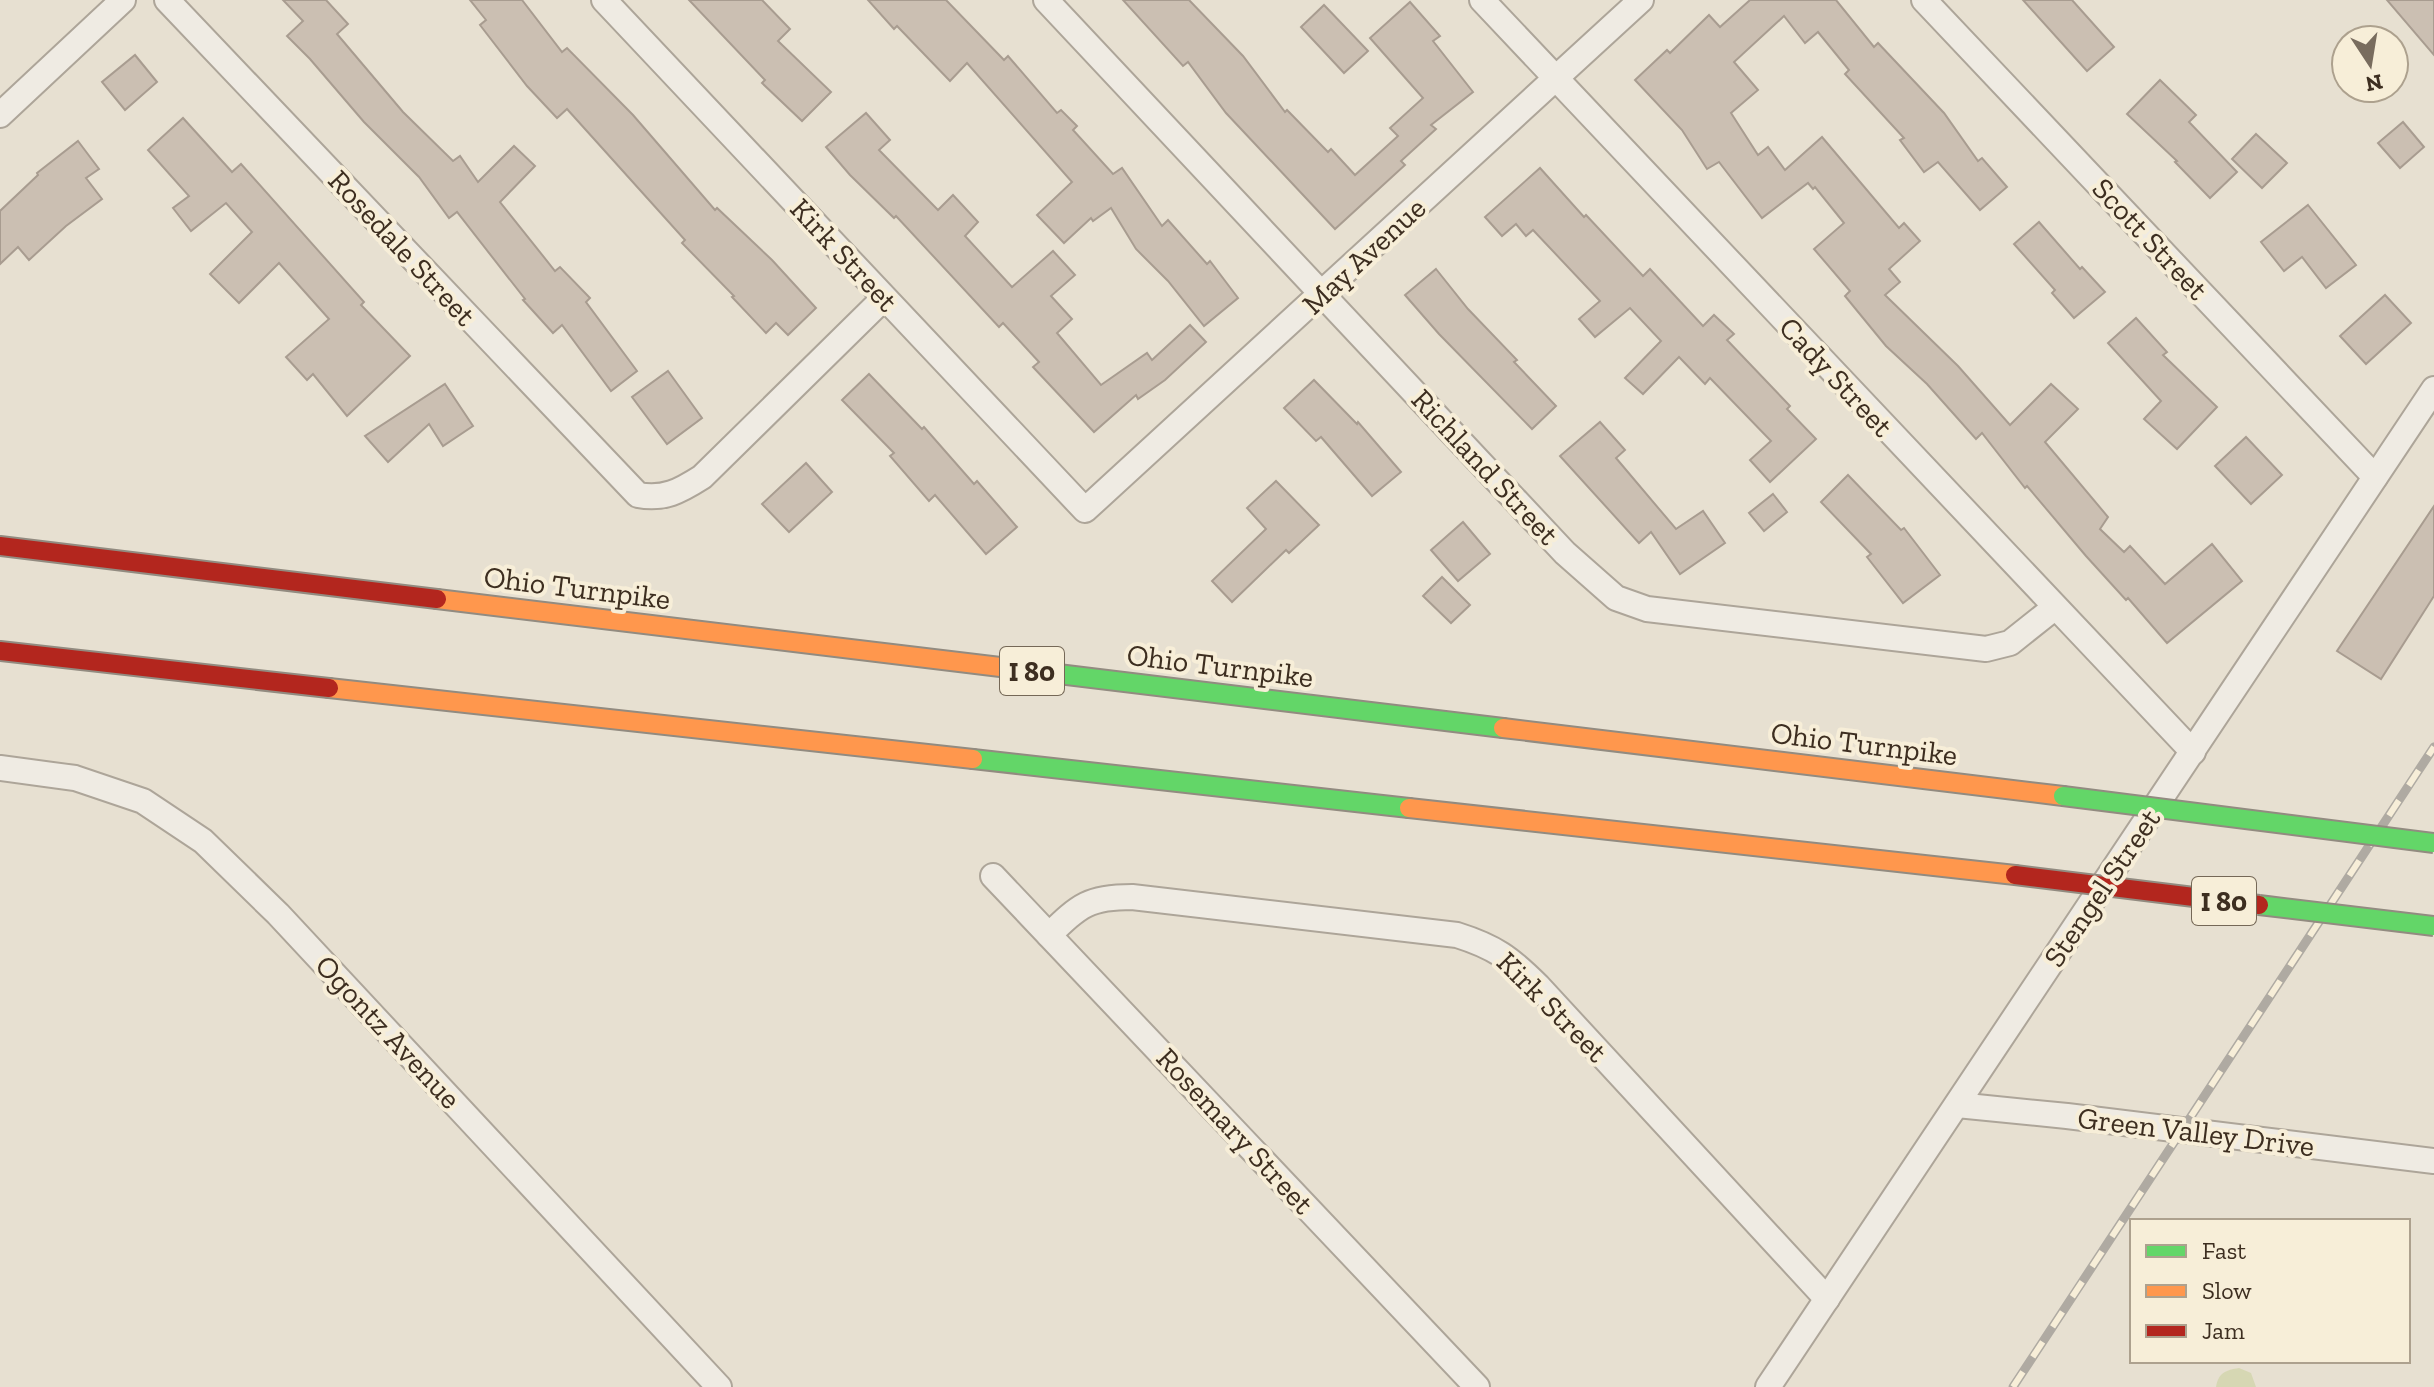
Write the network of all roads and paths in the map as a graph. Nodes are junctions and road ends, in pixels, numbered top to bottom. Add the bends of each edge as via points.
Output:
1 (123, 0) edge
2 (167, 0) edge
3 (604, 0) edge
4 (1046, 0) edge
5 (1482, 0) edge
6 (1641, 0) edge
7 (1924, 0) edge
8 (1556, 79) junction
9 (0, 115) edge
10 (1323, 294) junction
11 (884, 298) junction
12 (2434, 389) edge
13 (2375, 477) junction
14 (1085, 510) joint
15 (0, 546) edge
16 (2054, 608) junction
17 (0, 651) edge
18 (2193, 752) junction
19 (0, 768) edge
20 (2434, 843) edge
21 (993, 876) dead end
22 (2434, 926) edge
23 (1049, 935) junction
24 (1957, 1105) junction
25 (2434, 1161) edge
26 (1827, 1299) junction
27 (719, 1387) edge
28 (1477, 1387) edge
29 (1768, 1387) edge

1 - 9 street
2 - 11 street, Rosedale Street via 638,495 666,496 702,477
3 - 11 street, Kirk Street
4 - 10 street, Richland Street
5 - 8 street, Cady Street
6 - 8 street, May Avenue
7 - 13 street, Scott Street
8 - 10 street, May Avenue
8 - 16 street, Cady Street
10 - 14 street, May Avenue
10 - 16 street, Richland Street via 1565,553 1616,598 1647,609 1986,649 2010,643
11 - 14 street, Kirk Street
12 - 13 street, Stengel Street
13 - 18 street, Stengel Street
15 - 20 highway, Ohio Turnpike / I 80, bridge
16 - 18 street, Cady Street
17 - 22 highway, I 80, bridge
18 - 24 street, Stengel Street
19 - 27 street, Ogontz Avenue via 75,778 143,801 203,841 278,914
21 - 23 street, Rosemary Street
23 - 26 street, Kirk Street via 1076,909 1102,897 1132,897 1457,935 1487,944 1538,986
23 - 28 street, Rosemary Street
24 - 25 street, Green Valley Drive
24 - 26 street, Stengel Street
26 - 29 street, Stengel Street

